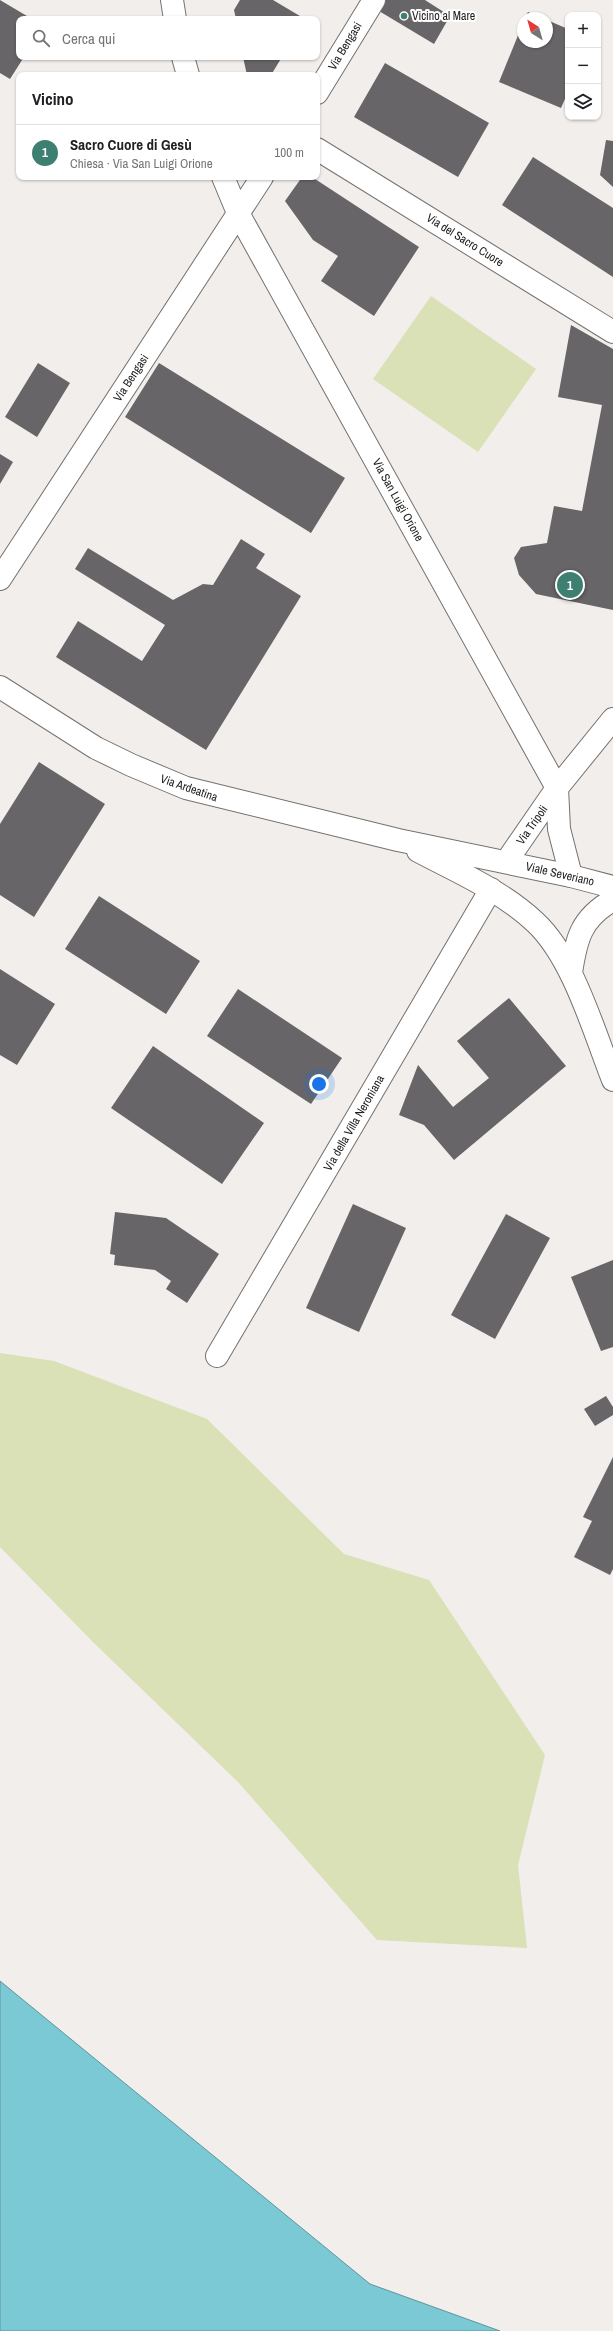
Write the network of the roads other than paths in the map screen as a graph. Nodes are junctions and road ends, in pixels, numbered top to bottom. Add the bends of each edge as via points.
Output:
1 (172, 0) edge
2 (374, 0) edge
3 (175, 16) edge
4 (184, 60) edge
5 (187, 72) edge
6 (320, 88) edge
7 (320, 150) edge
8 (224, 180) edge
9 (260, 180) edge
10 (238, 213) junction
11 (613, 332) edge
12 (0, 579) edge
13 (0, 687) edge
14 (613, 719) edge
15 (557, 788) junction
16 (398, 840) junction
17 (506, 862) junction
18 (571, 876) junction
19 (613, 887) edge
20 (491, 889) junction
21 (613, 900) edge
22 (571, 973) junction
23 (613, 1080) edge
24 (217, 1356) dead end

1 - 3 street
2 - 6 street, Via Bengasi
4 - 5 street
7 - 11 street, Via del Sacro Cuore
8 - 10 street, Via San Luigi Orione
9 - 10 street, Via Bengasi
10 - 12 street, Via Bengasi
10 - 15 street, Via San Luigi Orione
13 - 16 street, Via Ardeatina via 96,748 174,784 225,800
14 - 15 street, Via Tripoli
15 - 17 street, Via Tripoli
15 - 18 street, Via Tripoli via 559,829
16 - 17 street, Via Ardeatina
16 - 20 street, Via Ardeatina
17 - 18 street, Viale Severiano
18 - 19 street, Viale Severiano
20 - 22 street, Via Ardeatina via 536,922
20 - 24 street, Via della Villa Neroniana
21 - 22 street via 597,911 582,928 574,949
22 - 23 street, Via Ardeatina

